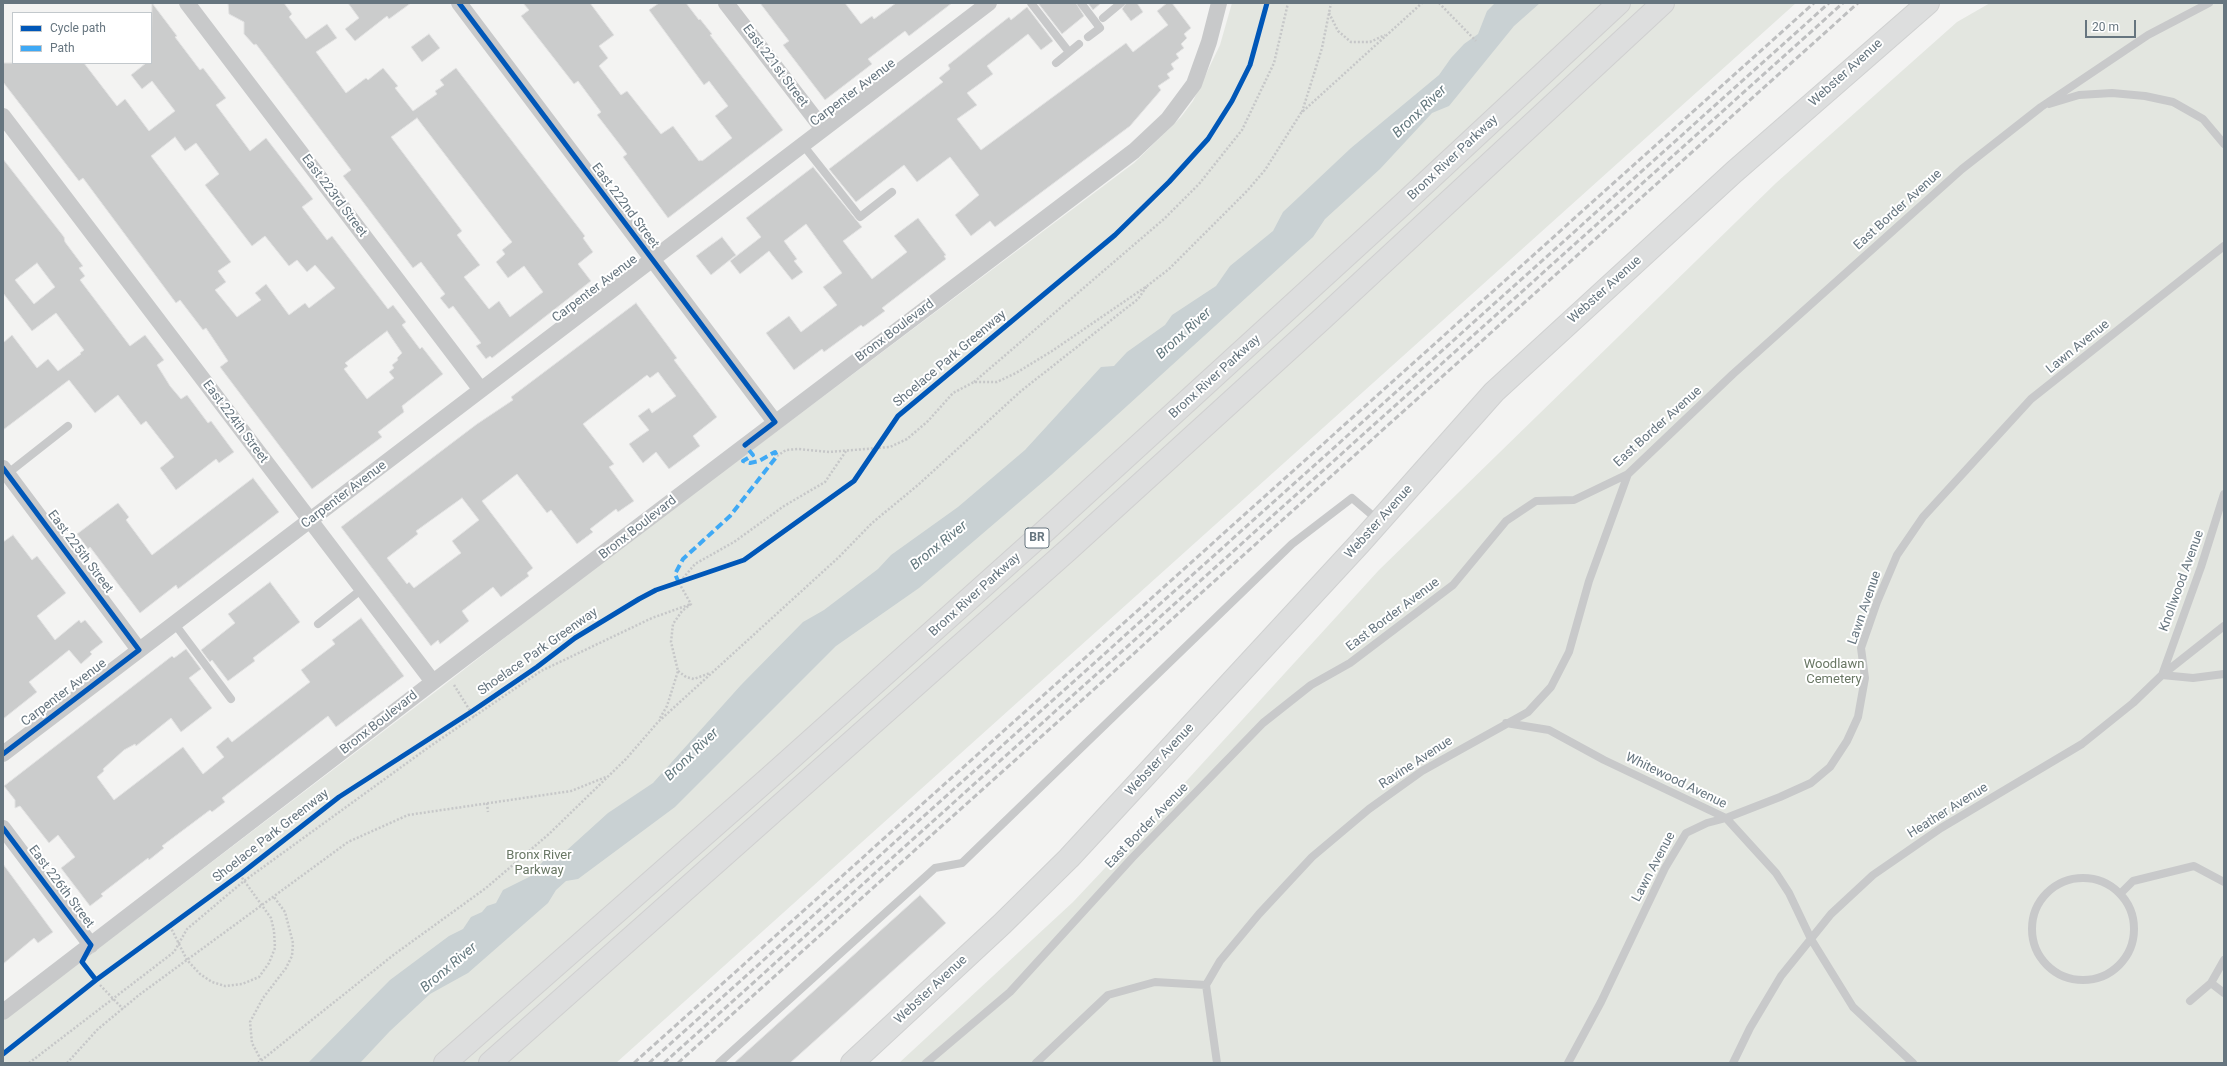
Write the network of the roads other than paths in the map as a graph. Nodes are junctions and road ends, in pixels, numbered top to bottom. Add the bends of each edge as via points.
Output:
1 (187, 3) edge
2 (459, 3) edge
3 (726, 3) edge
4 (989, 3) edge
5 (1031, 3) edge
6 (1081, 3) edge
7 (1219, 3) edge
8 (1619, 3) edge
9 (1663, 3) edge
10 (1928, 3) edge
11 (2209, 3) edge
12 (1116, 5) edge
13 (1103, 18) dead end
14 (1088, 37) dead end
15 (1079, 44) dead end
16 (1069, 52) junction
17 (1056, 63) dead end
18 (2041, 107) junction
19 (3, 116) edge
20 (823, 129) junction
21 (2224, 144) edge
22 (803, 145) junction
23 (892, 192) dead end
24 (2224, 246) edge
25 (652, 260) junction
26 (481, 390) junction
27 (775, 422) junction
28 (68, 426) dead end
29 (5, 471) edge
30 (1628, 474) junction
31 (2224, 494) edge
32 (310, 520) junction
33 (1379, 522) junction
34 (362, 589) junction
35 (174, 623) junction
36 (318, 624) dead end
37 (2224, 626) edge
38 (139, 650) junction
39 (2224, 674) edge
40 (2162, 675) junction
41 (433, 682) junction
42 (231, 700) dead end
43 (1506, 723) junction
44 (3, 754) edge
45 (1726, 818) junction
46 (3, 828) edge
47 (2224, 882) edge
48 (2120, 894) junction
49 (1811, 939) junction
50 (91, 945) junction
51 (2224, 960) edge
52 (2211, 983) junction
53 (1206, 985) junction
54 (2224, 993) edge
55 (2190, 1001) dead end
56 (3, 1012) edge
57 (445, 1063) edge
58 (490, 1063) edge
59 (719, 1063) edge
60 (852, 1063) edge
61 (926, 1063) edge
62 (1036, 1063) edge
63 (1217, 1063) edge
64 (1568, 1063) edge
65 (1733, 1063) edge
66 (1913, 1063) edge

1 - 26 street, East 223rd Street
2 - 25 street, East 222nd Street
3 - 20 street, East 221st Street
4 - 20 street, Carpenter Avenue
5 - 16 lane
6 - 14 lane via 1100,28
7 - 27 street, Bronx Boulevard via 1194,84 1178,107 1147,140
8 - 57 main road, Bronx River Parkway / BR via 1028,547
9 - 58 main road, BR via 1328,314 1051,566
10 - 33 main road, Webster Avenue via 1734,172 1494,392
11 - 18 lane, East Border Avenue via 2148,35
12 - 13 lane
15 - 16 lane
16 - 17 lane
18 - 21 lane via 2079,95 2112,93 2145,96 2173,102 2203,119
18 - 30 lane, East Border Avenue via 1962,169 1734,374
19 - 32 street, East 224th Street
20 - 22 street, Carpenter Avenue
22 - 23 lane via 860,216
22 - 25 street, Carpenter Avenue
24 - 45 lane, Lawn Avenue via 2031,399 1923,517 1898,555 1877,602 1861,648 1865,678 1858,717 1830,768 1811,783 1780,798
25 - 26 street, Carpenter Avenue
25 - 27 street, East 222nd Street
26 - 32 street, Carpenter Avenue
27 - 41 street, Bronx Boulevard
28 - 29 lane
29 - 38 street, East 225th Street
30 - 43 lane, Ravine Avenue via 1589,581 1569,652 1551,687 1528,712
30 - 61 lane, East Border Avenue via 1574,500 1536,501 1506,521 1453,585 1350,663 1311,685 1263,722 1132,858 1010,992
31 - 40 lane, Knollwood Avenue
32 - 34 street, East 224th Street
32 - 35 street, Carpenter Avenue
33 - 59 lane via 1352,498 1292,544 962,863 935,868
33 - 60 main road, Webster Avenue via 1070,858
34 - 36 lane
34 - 41 street, East 224th Street
35 - 38 street, Carpenter Avenue
35 - 42 lane
37 - 40 lane, Heather Avenue
38 - 44 street, Carpenter Avenue
39 - 40 lane via 2193,678
40 - 49 lane, Heather Avenue via 2133,703 2082,744 1941,828 1873,875 1831,914
41 - 50 street, Bronx Boulevard
43 - 45 lane, Whitewood Avenue via 1549,730 1604,760
43 - 53 lane, Ravine Avenue via 1422,771 1369,809 1312,857 1220,961
45 - 49 lane, Whitewood Avenue via 1776,873 1789,892
45 - 64 lane, Lawn Avenue via 1686,833 1665,868 1601,1002
46 - 50 street, East 226th Street
47 - 48 lane via 2194,866 2133,881
48 - 48 lane via 2130,908 2134,925 2133,942 2126,958 2098,978 2081,981 2064,977 2049,968 2032,940 2036,907 2045,893 2059,883 2091,878 2107,883
49 - 65 lane, Heather Avenue via 1782,976 1750,1028
49 - 66 lane, Whitewood Avenue via 1853,1007
50 - 56 street, Bronx Boulevard
51 - 52 lane
52 - 54 lane
52 - 55 lane
53 - 62 lane via 1155,982 1108,995
53 - 63 lane

